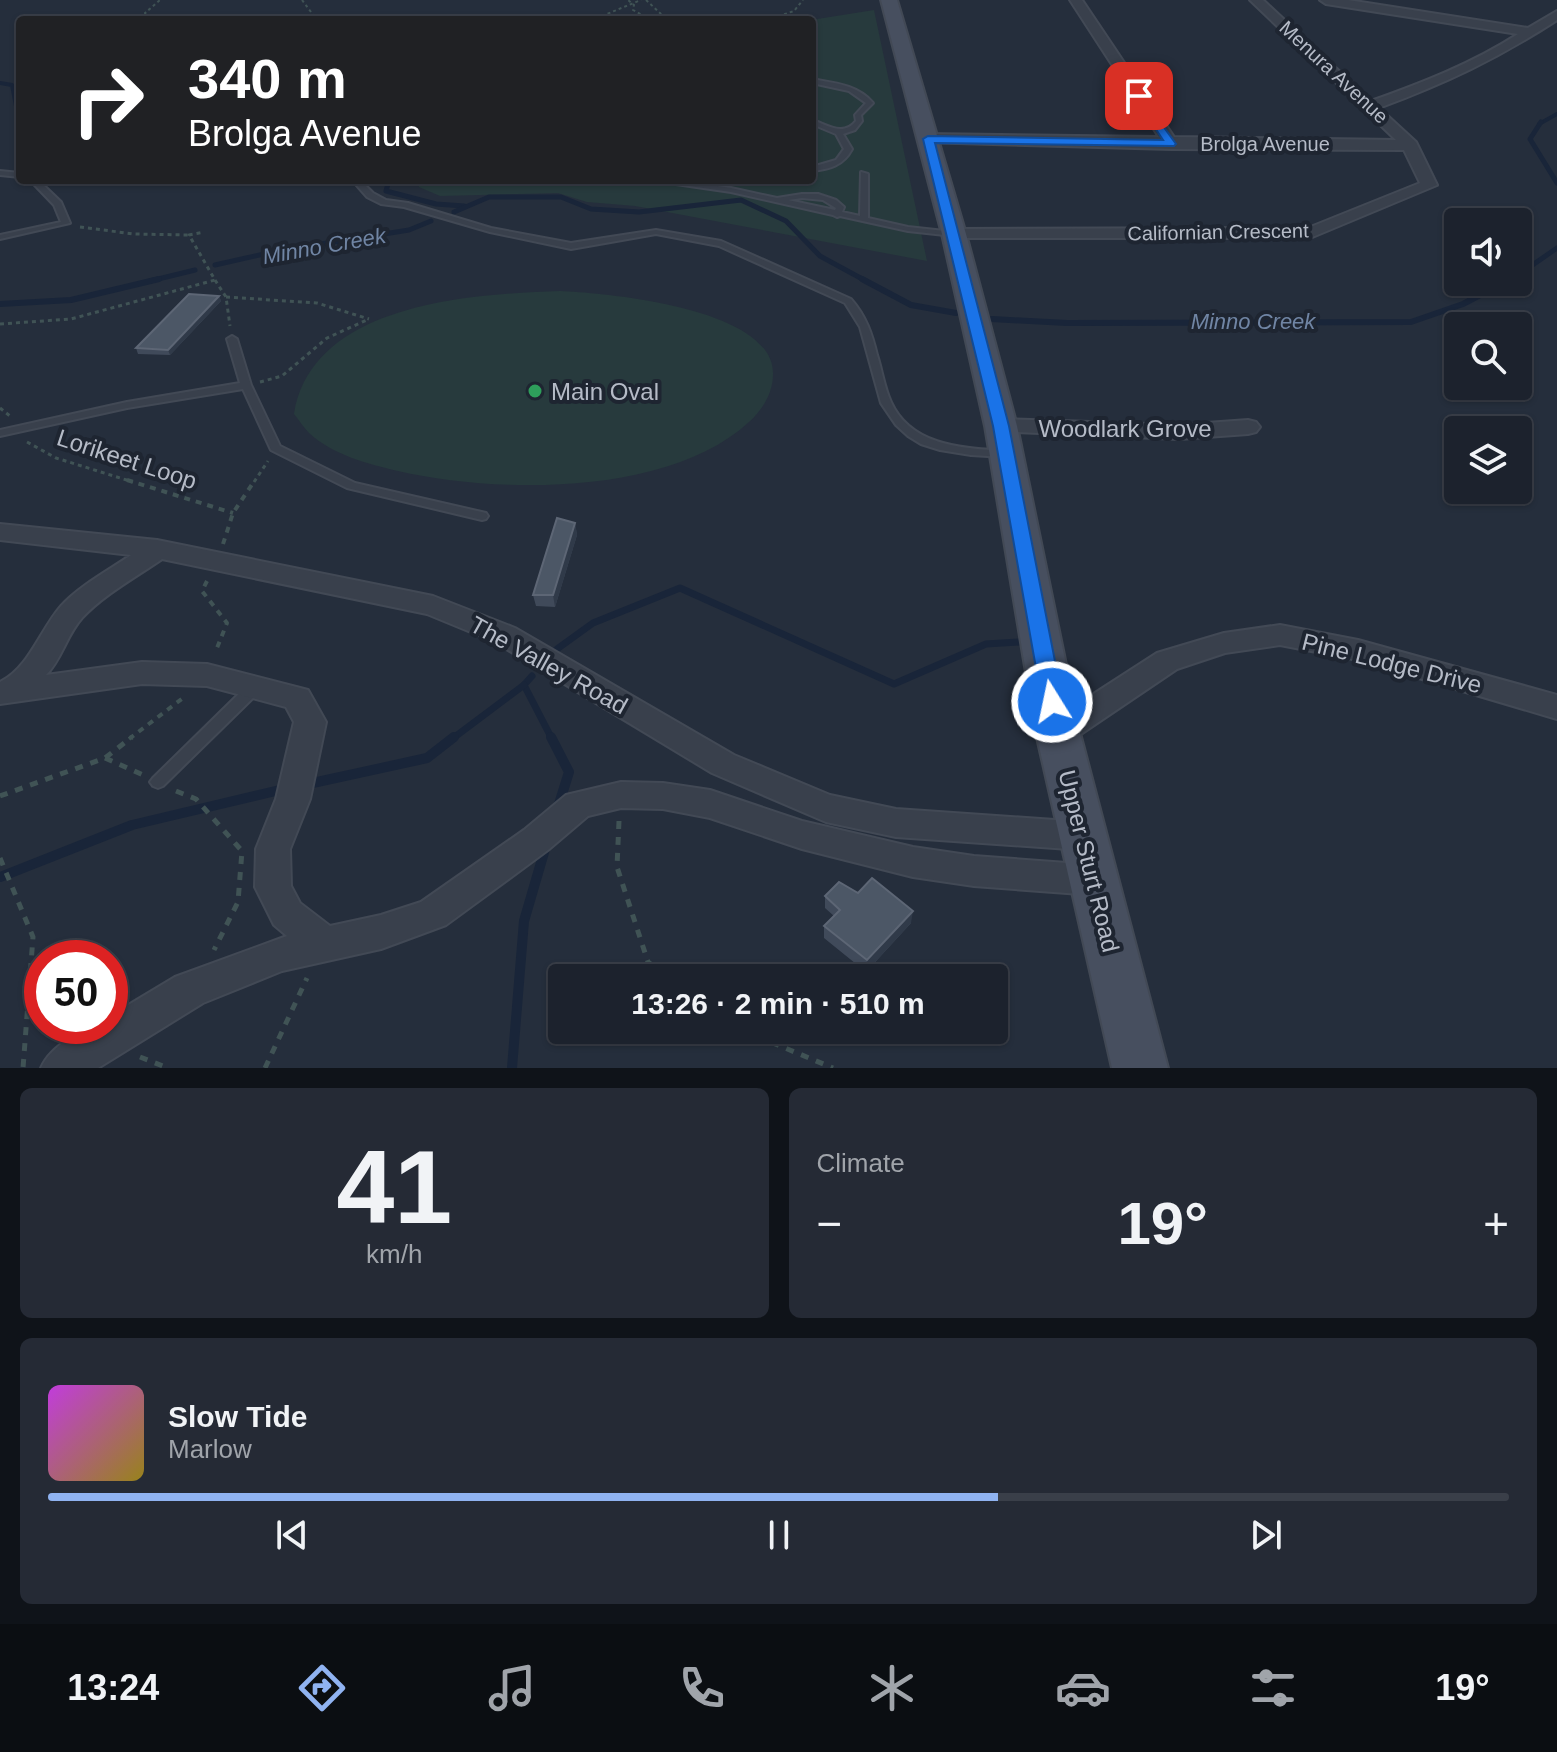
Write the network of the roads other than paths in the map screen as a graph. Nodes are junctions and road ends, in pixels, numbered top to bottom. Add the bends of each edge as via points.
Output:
1 (889, 0) edge
2 (1076, 0) edge
3 (1256, 0) edge
4 (1326, 0) edge
5 (1557, 15) edge
6 (1529, 32) junction
7 (816, 82) edge
8 (1370, 106) junction
9 (816, 124) edge
10 (839, 133) junction
11 (928, 139) junction
12 (1171, 144) junction
13 (1410, 145) junction
14 (816, 168) edge
15 (864, 174) dead end
16 (38, 184) edge
17 (360, 184) edge
18 (690, 184) edge
19 (774, 201) junction
20 (837, 215) junction
21 (864, 220) junction
22 (954, 234) junction
23 (0, 237) edge
24 (232, 339) road end
25 (246, 385) junction
26 (1248, 427) dead end
27 (0, 433) edge
28 (1004, 440) junction
29 (482, 516) dead end
30 (0, 532) edge
31 (157, 549) junction
32 (255, 687) junction
33 (7, 691) edge
34 (1557, 707) edge
35 (1058, 733) junction
36 (158, 782) road end
37 (1088, 858) junction
38 (323, 943) junction
39 (61, 1068) edge
40 (1140, 1068) edge

1 - 11 main road, Upper Sturt Road
2 - 12 street
3 - 8 street, Menura Avenue
4 - 6 street
5 - 6 street
6 - 8 street via 1496,54
7 - 10 lane via 848,89 870,103 853,129
8 - 13 street, Menura Avenue
9 - 10 lane
10 - 14 lane via 848,149 845,158
11 - 12 street, Brolga Avenue
11 - 22 main road, Upper Sturt Road
12 - 13 street, Brolga Avenue
13 - 22 street, Californian Crescent via 1429,185 1310,233
15 - 21 lane
16 - 23 lane via 58,204 66,223
17 - 28 lane via 384,202 571,246 656,232 721,244 848,301 863,317 888,408 924,443 949,450
18 - 19 lane
19 - 20 lane
19 - 20 lane via 807,194 832,199 840,207
20 - 21 lane
21 - 22 lane
22 - 28 main road, Upper Sturt Road
24 - 25 lane
25 - 27 lane
25 - 29 lane via 275,448 351,486
26 - 28 street, Woodlark Grove
28 - 35 main road, Upper Sturt Road
30 - 31 street, The Valley Road
31 - 33 street via 73,610 49,642 44,659
31 - 37 street, The Valley Road via 402,598 465,618 505,635 723,764 826,808
32 - 33 street via 207,675 142,673
32 - 36 lane
32 - 38 street via 297,698 310,722 293,799 273,849 273,887 287,914
34 - 35 street, Pine Lodge Drive via 1358,650 1280,635 1224,643 1167,661
35 - 37 main road, Upper Sturt Road
37 - 38 street via 974,871 802,835 710,804 621,795 578,805 433,914 381,932
37 - 40 main road, Upper Sturt Road
38 - 39 street via 189,990

